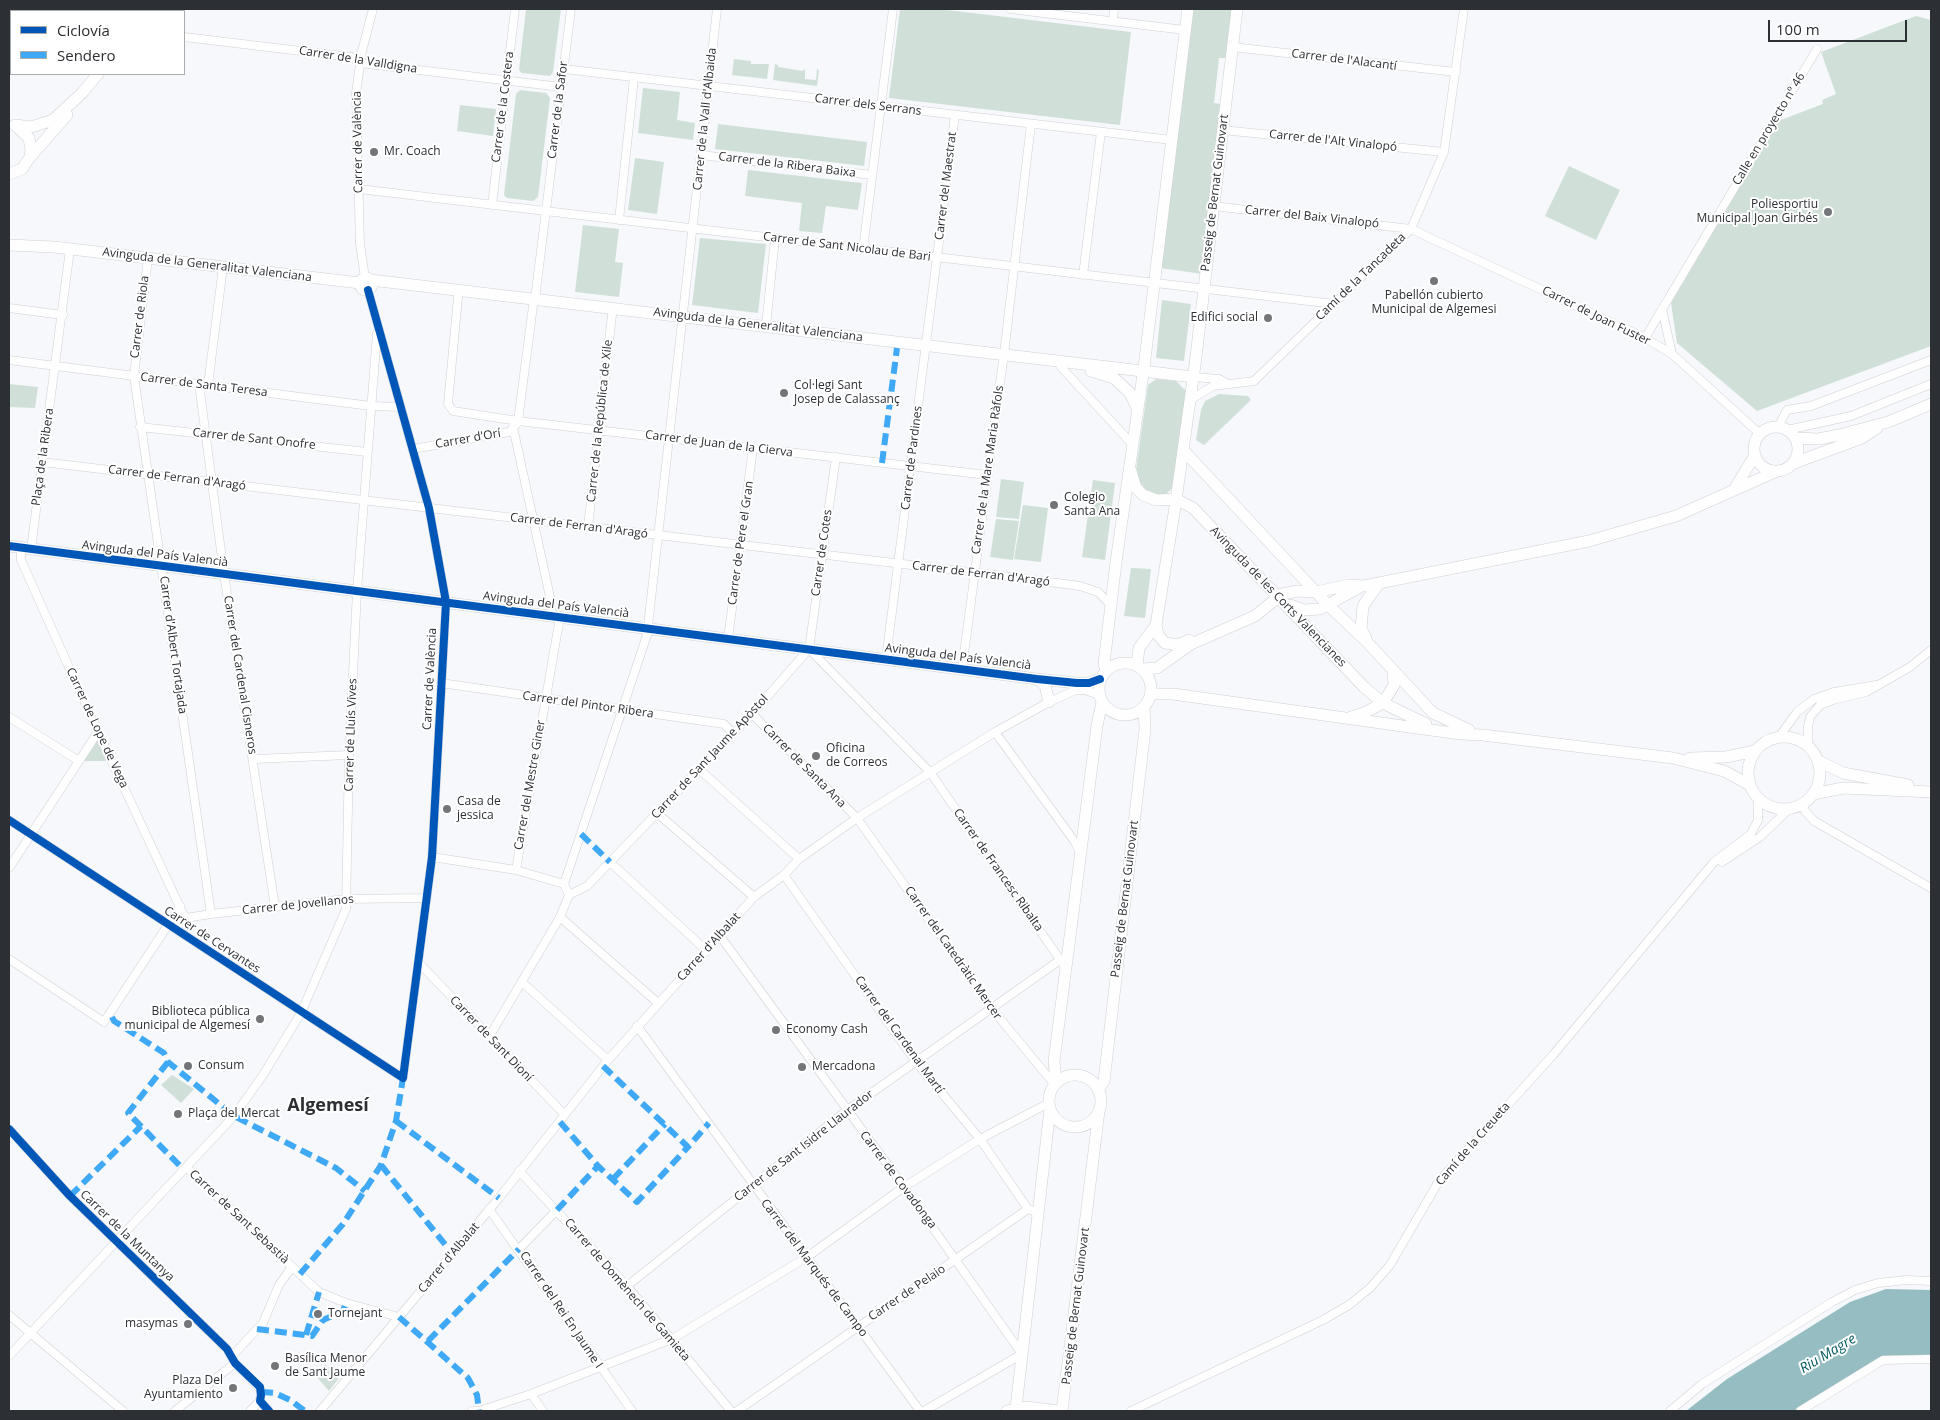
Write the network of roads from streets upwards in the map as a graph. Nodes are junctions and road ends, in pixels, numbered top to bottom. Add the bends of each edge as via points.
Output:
1 (373, 9) edge
2 (515, 9) edge
3 (571, 9) edge
4 (717, 9) edge
5 (893, 9) edge
6 (1010, 9) edge
7 (1114, 9) edge
8 (1188, 9) edge
9 (1236, 9) edge
10 (1464, 9) edge
11 (1046, 11) edge
12 (1113, 21) junction
13 (1185, 30) junction
14 (185, 37) edge
15 (1232, 47) junction
16 (1817, 49) dead end
17 (360, 63) junction
18 (564, 69) junction
19 (1456, 72) junction
20 (97, 75) edge
21 (634, 78) junction
22 (506, 80) junction
23 (709, 86) junction
24 (561, 87) junction
25 (82, 93) junction
26 (881, 106) junction
27 (955, 115) junction
28 (1031, 124) junction
29 (12, 125) edge
30 (1222, 130) junction
31 (1101, 132) junction
32 (1172, 140) junction
33 (1444, 152) junction
34 (701, 155) junction
35 (30, 157) junction
36 (9, 174) edge
37 (872, 175) junction
38 (359, 189) junction
39 (492, 204) junction
40 (1213, 206) junction
41 (545, 211) junction
42 (619, 220) junction
43 (693, 228) junction
44 (1411, 229) junction
45 (775, 238) junction
46 (9, 240) edge
47 (9, 245) edge
48 (54, 247) junction
49 (70, 249) junction
50 (863, 249) junction
51 (148, 258) junction
52 (938, 258) junction
53 (223, 267) junction
54 (1015, 267) junction
55 (1083, 275) junction
56 (367, 283) junction
57 (1154, 283) junction
58 (1204, 289) junction
59 (458, 297) junction
60 (534, 302) junction
61 (1334, 304) junction
62 (9, 308) edge
63 (1662, 309) junction
64 (62, 315) junction
65 (612, 315) junction
66 (682, 320) junction
67 (377, 326) junction
68 (766, 326) junction
69 (1645, 338) junction
70 (926, 348) junction
71 (1672, 354) junction
72 (1004, 357) junction
73 (9, 360) edge
74 (1931, 360) edge
75 (55, 366) junction
76 (1061, 367) junction
77 (1144, 371) junction
78 (134, 376) junction
79 (1193, 377) junction
80 (1226, 383) junction
81 (199, 384) junction
82 (1931, 384) edge
83 (208, 385) junction
84 (1190, 400) junction
85 (1931, 404) edge
86 (370, 406) junction
87 (400, 407) junction
88 (1138, 410) junction
89 (1888, 422) junction
90 (516, 424) junction
91 (140, 427) junction
92 (599, 430) junction
93 (1786, 432) junction
94 (207, 434) junction
95 (1760, 434) junction
96 (669, 438) junction
97 (1132, 445) junction
98 (413, 448) junction
99 (754, 448) junction
100 (1183, 450) junction
101 (367, 452) junction
102 (1755, 455) junction
103 (836, 457) junction
104 (42, 462) junction
105 (1794, 463) junction
106 (1129, 465) junction
107 (911, 466) junction
108 (1777, 471) junction
109 (148, 475) junction
110 (988, 475) junction
111 (213, 482) junction
112 (1735, 488) junction
113 (1176, 499) junction
114 (364, 500) junction
115 (429, 508) junction
116 (534, 520) junction
117 (588, 527) junction
118 (658, 535) junction
119 (740, 545) junction
120 (9, 546) edge
121 (26, 548) junction
122 (822, 554) junction
123 (898, 563) junction
124 (162, 566) junction
125 (975, 572) junction
126 (224, 574) junction
127 (1380, 583) junction
128 (1364, 586) junction
129 (357, 591) junction
130 (1316, 592) junction
131 (1278, 597) junction
132 (446, 602) junction
133 (1110, 604) junction
134 (1288, 604) junction
135 (1328, 605) junction
136 (556, 617) junction
137 (1236, 624) junction
138 (1156, 625) junction
139 (648, 629) junction
140 (728, 639) junction
141 (1367, 642) junction
142 (809, 649) junction
143 (1931, 650) edge
144 (886, 659) junction
145 (1140, 667) junction
146 (962, 669) junction
147 (1393, 672) junction
148 (1103, 674) junction
149 (1037, 679) junction
150 (441, 683) junction
151 (1882, 683) junction
152 (1151, 694) junction
153 (1101, 698) junction
154 (546, 700) junction
155 (1049, 702) junction
156 (1383, 703) junction
157 (1144, 707) junction
158 (622, 710) junction
159 (752, 714) junction
160 (9, 717) edge
161 (1347, 718) junction
162 (1439, 730) junction
163 (98, 732) junction
164 (733, 732) junction
165 (995, 732) junction
166 (1483, 735) junction
167 (1779, 737) junction
168 (1808, 746) junction
169 (1756, 751) junction
170 (349, 755) junction
171 (1674, 758) junction
172 (254, 759) junction
173 (79, 761) junction
174 (1818, 761) junction
175 (699, 769) junction
176 (930, 772) junction
177 (1750, 785) junction
178 (1931, 791) edge
179 (1814, 794) junction
180 (1758, 797) junction
181 (1803, 804) junction
182 (1790, 808) junction
183 (657, 813) junction
184 (857, 818) junction
185 (9, 820) edge
186 (30, 834) junction
187 (1080, 854) junction
188 (432, 856) junction
189 (799, 859) junction
190 (610, 862) junction
191 (9, 868) edge
192 (516, 870) junction
193 (1706, 873) junction
194 (784, 875) junction
195 (564, 884) junction
196 (1931, 888) edge
197 (569, 895) junction
198 (754, 897) junction
199 (427, 898) junction
200 (346, 899) junction
201 (180, 906) junction
202 (275, 907) junction
203 (211, 914) junction
204 (560, 917) junction
205 (185, 918) junction
206 (169, 925) junction
207 (720, 936) junction
208 (707, 950) junction
209 (9, 959) edge
210 (419, 963) junction
211 (1063, 964) junction
212 (522, 982) junction
213 (658, 1003) junction
214 (992, 1009) junction
215 (301, 1013) junction
216 (637, 1026) junction
217 (488, 1037) junction
218 (608, 1060) junction
219 (916, 1062) junction
220 (403, 1078) joint
221 (1056, 1084) junction
222 (1098, 1090) junction
223 (1049, 1106) junction
224 (846, 1111) junction
225 (1099, 1111) junction
226 (564, 1114) junction
227 (9, 1129) edge
228 (980, 1139) junction
229 (184, 1169) junction
230 (519, 1171) junction
231 (753, 1186) junction
232 (904, 1187) junction
233 (489, 1209) junction
234 (557, 1210) junction
235 (1033, 1211) junction
236 (117, 1240) junction
237 (519, 1249) junction
238 (807, 1257) junction
239 (956, 1260) junction
240 (292, 1267) junction
241 (1931, 1281) edge
242 (627, 1286) junction
243 (9, 1315) edge
244 (401, 1315) junction
245 (858, 1326) junction
246 (30, 1334) junction
247 (672, 1339) junction
248 (1022, 1354) junction
249 (9, 1356) edge
250 (1931, 1359) edge
251 (233, 1360) junction
252 (600, 1368) junction
253 (531, 1394) junction
254 (264, 1406) edge
255 (1011, 1410) edge
256 (123, 1411) edge
257 (175, 1411) edge
258 (250, 1411) edge
259 (320, 1411) edge
260 (472, 1411) edge
261 (479, 1411) edge
262 (543, 1411) edge
263 (632, 1411) edge
264 (730, 1411) edge
265 (737, 1411) edge
266 (922, 1411) edge
267 (1058, 1411) edge
268 (1062, 1411) edge
269 (1131, 1411) edge
270 (1670, 1411) edge
271 (1800, 1411) edge

1 - 17 street, Carrer de València
2 - 22 street, Carrer de la Costera
3 - 18 street, Carrer de la Safor
4 - 23 street, Carrer de la Vall d'Albaida
5 - 26 street
6 - 11 street
7 - 12 street
8 - 13 street
9 - 15 street, Passeig de Bernat Guinovart
10 - 19 street, Camí de la Tancadeta
11 - 12 street
12 - 13 street
13 - 32 street
14 - 17 street, Carrer de la Valldigna via 351,57
15 - 19 street, Carrer de l'Alacantí
15 - 30 street, Passeig de Bernat Guinovart
16 - 63 street, Calle en proyecto nº 46
17 - 22 street, Carrer de la Valldigna
17 - 38 street, Carrer de València via 356,93
18 - 21 street, Carrer dels Serrans
18 - 24 street, Carrer de la Safor
19 - 33 street, Camí de la Tancadeta
20 - 25 street
21 - 23 street, Carrer dels Serrans
21 - 42 street
22 - 24 street, Carrer de la Valldigna
22 - 39 street, Carrer de la Costera
23 - 26 street, Carrer dels Serrans
23 - 34 street, Carrer de la Vall d'Albaida
24 - 41 street, Carrer de la Safor
25 - 29 street via 46,123 31,127
25 - 35 street
26 - 27 street, Carrer dels Serrans
26 - 37 street
27 - 28 street, Carrer dels Serrans
27 - 52 street, Carrer del Maestrat
28 - 31 street, Carrer dels Serrans
28 - 54 street, Carrer de la Mare Maria Ràfols
29 - 35 street via 29,138
30 - 33 street, Carrer de l'Alt Vinalopó
30 - 40 street, Passeig de Bernat Guinovart
31 - 32 street, Carrer dels Serrans
31 - 55 street
32 - 57 street
33 - 44 street, Camí de la Tancadeta
34 - 37 street, Carrer de la Ribera Baixa
34 - 43 street, Carrer de la Vall d'Albaida
35 - 36 street via 22,169
37 - 50 street
38 - 39 street, Carrer de Sant Nicolau de Bari
38 - 56 street, Carrer de València via 360,244
39 - 41 street, Carrer de Sant Nicolau de Bari
40 - 44 street, Carrer del Baix Vinalopó
40 - 58 street, Passeig de Bernat Guinovart
41 - 42 street, Carrer de Sant Nicolau de Bari
41 - 60 street, Carrer de la Safor
42 - 43 street, Carrer de Sant Nicolau de Bari
43 - 45 street, Carrer de Sant Nicolau de Bari
43 - 66 street, Carrer de la Vall d'Albaida
44 - 61 street, Camí de la Tancadeta
44 - 69 street, Carrer de Joan Fuster
45 - 50 street, Carrer de Sant Nicolau de Bari
45 - 68 street
46 - 48 street, Avinguda de la Generalitat Valenciana
47 - 48 street, Avinguda de la Generalitat Valenciana
48 - 49 street, Avinguda de la Generalitat Valenciana
49 - 51 street, Avinguda de la Generalitat Valenciana
49 - 64 street, Plaça de la Ribera
50 - 52 street, Carrer de Sant Nicolau de Bari
51 - 53 street, Avinguda de la Generalitat Valenciana
51 - 78 street, Carrer de Riola
52 - 54 street, Carrer de Sant Nicolau de Bari
52 - 70 street, Carrer de Pardines
53 - 56 street, Avinguda de la Generalitat Valenciana
53 - 83 street
54 - 55 street, Carrer de Sant Nicolau de Bari
54 - 72 street, Carrer de la Mare Maria Ràfols
55 - 57 street, Carrer de Sant Nicolau de Bari
56 - 59 street, Avinguda de la Generalitat Valenciana
56 - 60 street, Avinguda de la Generalitat Valenciana
56 - 67 street, Carrer de València
57 - 58 street, Carrer de Sant Nicolau de Bari
57 - 77 street
58 - 61 street, Carrer de Sant Nicolau de Bari
58 - 79 street, Passeig de Bernat Guinovart
59 - 60 street, Avinguda de la Generalitat Valenciana
59 - 90 street, Carrer de Juan de la Cierva via 450,410
60 - 65 street, Avinguda de la Generalitat Valenciana
60 - 66 street, Avinguda de la Generalitat Valenciana
60 - 90 street, Carrer de la Safor
61 - 80 street, Camí de la Tancadeta via 1254,381
62 - 64 street
63 - 69 street, Calle en proyecto nº 46
63 - 71 street
64 - 75 street, Plaça de la Ribera
65 - 66 street, Avinguda de la Generalitat Valenciana
65 - 92 street, Carrer de la República de Xile
66 - 68 street, Avinguda de la Generalitat Valenciana
66 - 70 street, Avinguda de la Generalitat Valenciana
66 - 96 street, Carrer de la Vall d'Albaida
67 - 86 street, Carrer de Lluís Vives
67 - 87 street, Carrer de València
68 - 70 street, Avinguda de la Generalitat Valenciana
69 - 71 street, Carrer de Joan Fuster
70 - 72 street, Avinguda de la Generalitat Valenciana
70 - 107 street, Carrer de Pardines
71 - 95 street, Carrer de Joan Fuster
72 - 76 street, Avinguda de la Generalitat Valenciana
72 - 77 street, Avinguda de la Generalitat Valenciana
72 - 110 street, Carrer de la Mare Maria Ràfols
73 - 75 street, Carrer de Santa Teresa
74 - 93 street via 1811,406 1787,410
75 - 78 street, Carrer de Santa Teresa
75 - 104 street, Plaça de la Ribera
76 - 88 street, Avinguda de la Generalitat Valenciana via 1102,372 1114,378 1130,393
76 - 97 street
77 - 79 street
77 - 88 street
78 - 81 street, Carrer de Santa Teresa
78 - 91 street, Carrer d'Albert Tortajada
79 - 80 street, Camí de la Tancadeta via 1219,379
79 - 84 street, Passeig de Bernat Guinovart
80 - 84 street, Camí de la Tancadeta
81 - 83 street, Carrer de Santa Teresa
81 - 94 street, Carrer del Cardenal Cisneros
82 - 93 street via 1851,416
83 - 86 street, Carrer de Santa Teresa
84 - 100 street, Passeig de Bernat Guinovart
85 - 89 street
86 - 87 street, Carrer de Santa Teresa
86 - 101 street, Carrer de Lluís Vives
87 - 98 street, Carrer de València
88 - 97 street
89 - 93 street via 1818,440
89 - 105 street via 1862,438
90 - 92 street, Carrer de Juan de la Cierva
90 - 98 street, Carrer d'Orí via 509,432
90 - 116 street, Carrer del Mestre Giner
91 - 94 street, Carrer de Sant Onofre
91 - 109 street, Carrer d'Albert Tortajada
92 - 96 street, Carrer de Juan de la Cierva
92 - 117 street, Carrer de la República de Xile
93 - 95 street via 1765,430
93 - 105 street via 1798,450
94 - 101 street, Carrer de Sant Onofre
94 - 111 street, Carrer del Cardenal Cisneros
95 - 102 street via 1754,447
96 - 99 street, Carrer de Juan de la Cierva
96 - 118 street, Carrer de la Vall d'Albaida
97 - 106 street
98 - 115 street, Carrer de València
99 - 103 street, Carrer de Juan de la Cierva
99 - 119 street, Carrer de Pere el Gran
100 - 113 street, Passeig de Bernat Guinovart
100 - 130 street
101 - 114 street, Carrer de Lluís Vives
102 - 108 street via 1763,467
102 - 112 street
103 - 107 street, Carrer de Juan de la Cierva
103 - 122 street, Carrer de Cotes
104 - 109 street, Carrer de Ferran d'Aragó
104 - 121 street, Plaça de la Ribera
105 - 108 street
106 - 113 street via 1136,488 1143,495 1156,500
106 - 133 street
107 - 110 street, Carrer de Juan de la Cierva
107 - 123 street, Carrer de Pardines
108 - 112 street
109 - 111 street, Carrer de Ferran d'Aragó
109 - 124 street, Carrer d'Albert Tortajada
110 - 125 street, Carrer de la Mare Maria Ràfols
111 - 114 street, Carrer de Ferran d'Aragó
111 - 126 street, Carrer del Cardenal Cisneros
112 - 127 street via 1702,506 1623,533 1544,552
113 - 131 street, Avinguda de les Corts Valencianes via 1193,508
113 - 138 street, Passeig de Bernat Guinovart
114 - 115 street, Carrer de Ferran d'Aragó
114 - 129 street, Carrer de Lluís Vives
115 - 116 street, Carrer de Ferran d'Aragó
115 - 132 street, Carrer de València
116 - 117 street, Carrer de Ferran d'Aragó
116 - 136 street, Carrer del Mestre Giner
117 - 118 street, Carrer de Ferran d'Aragó
118 - 119 street, Carrer de Ferran d'Aragó
118 - 139 street, Carrer de la Vall d'Albaida
119 - 122 street, Carrer de Ferran d'Aragó
119 - 140 street, Carrer de Pere el Gran
120 - 121 street, Avinguda del País Valencià
121 - 124 street, Avinguda del País Valencià
121 - 163 street, Carrer de Lope de Vega via 22,560
122 - 123 street, Carrer de Ferran d'Aragó
122 - 142 street, Carrer de Cotes
123 - 125 street, Carrer de Ferran d'Aragó
123 - 144 street, Carrer de Pardines
124 - 126 street, Avinguda del País Valencià
124 - 203 street, Carrer d'Albert Tortajada
125 - 133 street, Carrer de Ferran d'Aragó via 1080,586 1098,592
125 - 146 street, Carrer de la Mare Maria Ràfols
126 - 129 street, Avinguda del País Valencià
126 - 172 street, Carrer del Cardenal Cisneros
127 - 128 street
127 - 141 street via 1366,599 1361,616
128 - 130 street via 1349,585
128 - 135 street
129 - 132 street, Avinguda del País Valencià
129 - 170 street, Carrer de Lluís Vives
130 - 131 street via 1290,592
130 - 135 street
131 - 134 street, Avinguda de les Corts Valencianes
131 - 137 street via 1255,616
132 - 136 street, Avinguda del País Valencià
132 - 150 street, Carrer de València
133 - 148 street
134 - 135 street via 1310,611
134 - 156 street, Avinguda de les Corts Valencianes via 1364,687
135 - 141 street
136 - 139 street, Avinguda del País Valencià
136 - 154 street, Carrer del Mestre Giner
137 - 138 street via 1178,645 1162,640
137 - 145 street via 1191,644 1157,668
138 - 145 street, Passeig de Bernat Guinovart via 1138,648
139 - 140 street, Avinguda del País Valencià
139 - 158 street, Carrer de la Vall d'Albaida
140 - 142 street, Avinguda del País Valencià
141 - 147 street
142 - 144 street, Avinguda del País Valencià
142 - 159 street, Carrer de Sant Jaume Apòstol
142 - 176 street, Carrer de Francesc Ribalta
143 - 151 street
144 - 146 street, Avinguda del País Valencià
145 - 148 street via 1120,662
145 - 152 street via 1152,685
146 - 149 street, Avinguda del País Valencià
147 - 156 street via 1394,684
147 - 166 street via 1433,713
148 - 149 street, Avinguda del País Valencià via 1089,682 1077,683
148 - 153 street
149 - 155 street via 1045,685
150 - 154 street, Carrer del Pintor Ribera
150 - 188 street, Carrer de València
151 - 167 street via 1814,699 1797,712
151 - 168 street via 1866,692 1820,705 1810,717
152 - 157 street
152 - 161 street via 1173,694
153 - 155 street, Carrer d'Albalat via 1085,690 1076,690
153 - 157 street via 1107,708 1122,715 1138,712
153 - 187 street
154 - 158 street, Carrer del Pintor Ribera
154 - 192 street, Carrer del Mestre Giner
155 - 165 street, Carrer d'Albalat
156 - 161 street
156 - 162 street, Avinguda de les Corts Valencianes
157 - 222 street, Passeig de Bernat Guinovart via 1146,729 1104,1081
158 - 164 street, Carrer del Pintor Ribera via 724,724
158 - 195 street, Carrer de la Vall d'Albaida
159 - 164 street, Carrer de Sant Jaume Apòstol
159 - 184 street, Carrer de Santa Ana
160 - 173 street
161 - 162 street
162 - 166 street
163 - 173 street
163 - 201 street, Carrer de Lope de Vega
164 - 175 street, Carrer de Sant Jaume Apòstol
165 - 176 street, Carrer d'Albalat
165 - 187 street via 1075,842
166 - 171 street
167 - 168 street via 1793,738
167 - 169 street
168 - 174 street
169 - 171 street via 1726,757
169 - 177 street via 1749,764
170 - 172 street
170 - 200 street, Carrer de Lluís Vives
171 - 177 street via 1724,771
172 - 202 street, Carrer del Cardenal Cisneros
173 - 186 street
174 - 178 street via 1843,773
174 - 179 street via 1820,782
175 - 183 street, Carrer de Sant Jaume Apòstol
175 - 189 street
176 - 184 street, Carrer d'Albalat
176 - 211 street, Carrer de Francesc Ribalta
177 - 180 street
178 - 179 street via 1843,788
179 - 181 street
180 - 182 street via 1776,808
180 - 193 street, Camí de la Creueta via 1758,820 1751,834 1714,862
181 - 182 street
181 - 196 street via 1814,820
182 - 193 street, Camí de la Creueta via 1744,849
183 - 190 street, Carrer de Sant Jaume Apòstol
183 - 198 street
184 - 189 street, Carrer d'Albalat
184 - 214 street, Carrer del Catedràtic Mercer
185 - 186 street, Carrer de Cervantes
186 - 191 street
186 - 206 street, Carrer de Cervantes
187 - 211 street
188 - 192 street
188 - 199 street, Carrer de València
189 - 194 street, Carrer d'Albalat
190 - 197 street, Carrer de Sant Jaume Apòstol via 587,886
190 - 208 street
192 - 195 street
193 - 269 street, Camí de la Creueta via 1553,1055 1440,1181 1390,1265 1370,1288 1349,1305
194 - 198 street, Carrer d'Albalat
194 - 219 street, Carrer del Cardenal Martí
195 - 197 street
197 - 204 street
198 - 207 street, Carrer d'Albalat
199 - 200 street, Carrer de Jovellanos
199 - 210 street, Carrer de València
200 - 202 street, Carrer de Jovellanos
200 - 215 street, Carrer de Lluís Vives via 346,909
201 - 205 street, Carrer de Lope de Vega
201 - 206 street
202 - 203 street, Carrer de Jovellanos
203 - 205 street, Carrer de Jovellanos
204 - 212 street
204 - 213 street
205 - 206 street
206 - 209 street via 104,1022
206 - 215 street, Carrer de Cervantes
207 - 208 street, Carrer d'Albalat
207 - 224 street, Carrer de Covadonga
208 - 213 street, Carrer d'Albalat
210 - 217 street, Carrer de Sant Dioní
210 - 220 street, Carrer de València
211 - 214 street, Carrer de Sant Isidre Llaurador
211 - 221 street via 1054,1060
212 - 217 street
212 - 218 street
213 - 216 street, Carrer d'Albalat
214 - 219 street, Carrer de Sant Isidre Llaurador
214 - 221 street, Carrer del Catedràtic Mercer
215 - 220 street, Carrer de Cervantes
215 - 229 street, Carrer de Lluís Vives via 234,1116
216 - 218 street, Carrer d'Albalat
216 - 231 street, Carrer del Marqués de Campo
217 - 226 street, Carrer de Sant Dioní
218 - 226 street, Carrer d'Albalat
219 - 224 street, Carrer de Sant Isidre Llaurador
219 - 228 street, Carrer del Cardenal Martí
221 - 222 street via 1067,1077 1080,1076 1091,1081
221 - 223 street
222 - 225 street
223 - 225 street via 1061,1123 1072,1127 1088,1124
223 - 228 street
223 - 235 street
224 - 231 street, Carrer de Sant Isidre Llaurador
224 - 232 street, Carrer de Covadonga
225 - 268 street, Passeig de Bernat Guinovart
226 - 230 street, Carrer d'Albalat
227 - 236 street, Carrer de la Muntanya via 70,1196
228 - 232 street
228 - 235 street, Carrer del Cardenal Martí
229 - 236 street
229 - 240 street, Carrer de Sant Sebastià
230 - 233 street, Carrer d'Albalat
230 - 234 street, Carrer de Domènech de Gamieta
231 - 238 street, Carrer del Marqués de Campo
231 - 242 street, Carrer de Sant Isidre Llaurador
232 - 238 street
232 - 239 street, Carrer de Covadonga
233 - 237 street, Carrer del Rei En Jaume I
233 - 244 street, Carrer d'Albalat
234 - 237 street
234 - 242 street, Carrer de Domènech de Gamieta
235 - 239 street, Carrer de Pelaio
235 - 248 street
236 - 246 street
236 - 251 street, Carrer de la Muntanya via 227,1349
237 - 252 street, Carrer del Rei En Jaume I
238 - 245 street, Carrer del Marqués de Campo
238 - 247 street
239 - 245 street, Carrer de Pelaio
239 - 248 street, Carrer de Covadonga
240 - 244 street, Carrer de Sant Sebastià via 319,1292 333,1299
240 - 251 street via 279,1285 263,1323
241 - 270 street via 1878,1283 1855,1290 1702,1384
242 - 247 street, Carrer de Domènech de Gamieta
243 - 246 street
244 - 259 street, Carrer d'Albalat
245 - 265 street, Carrer de Pelaio
245 - 266 street, Carrer del Marqués de Campo
246 - 249 street
246 - 256 street
247 - 252 street
247 - 264 street, Carrer de Domènech de Gamieta
248 - 255 street
248 - 266 street
250 - 271 street via 1883,1360
251 - 254 street, Carrer de la Muntanya via 257,1384
251 - 257 street
252 - 253 street
252 - 263 street, Carrer del Rei En Jaume I
253 - 261 street
253 - 262 street
254 - 258 street
255 - 267 street via 1039,1407
260 - 261 street

